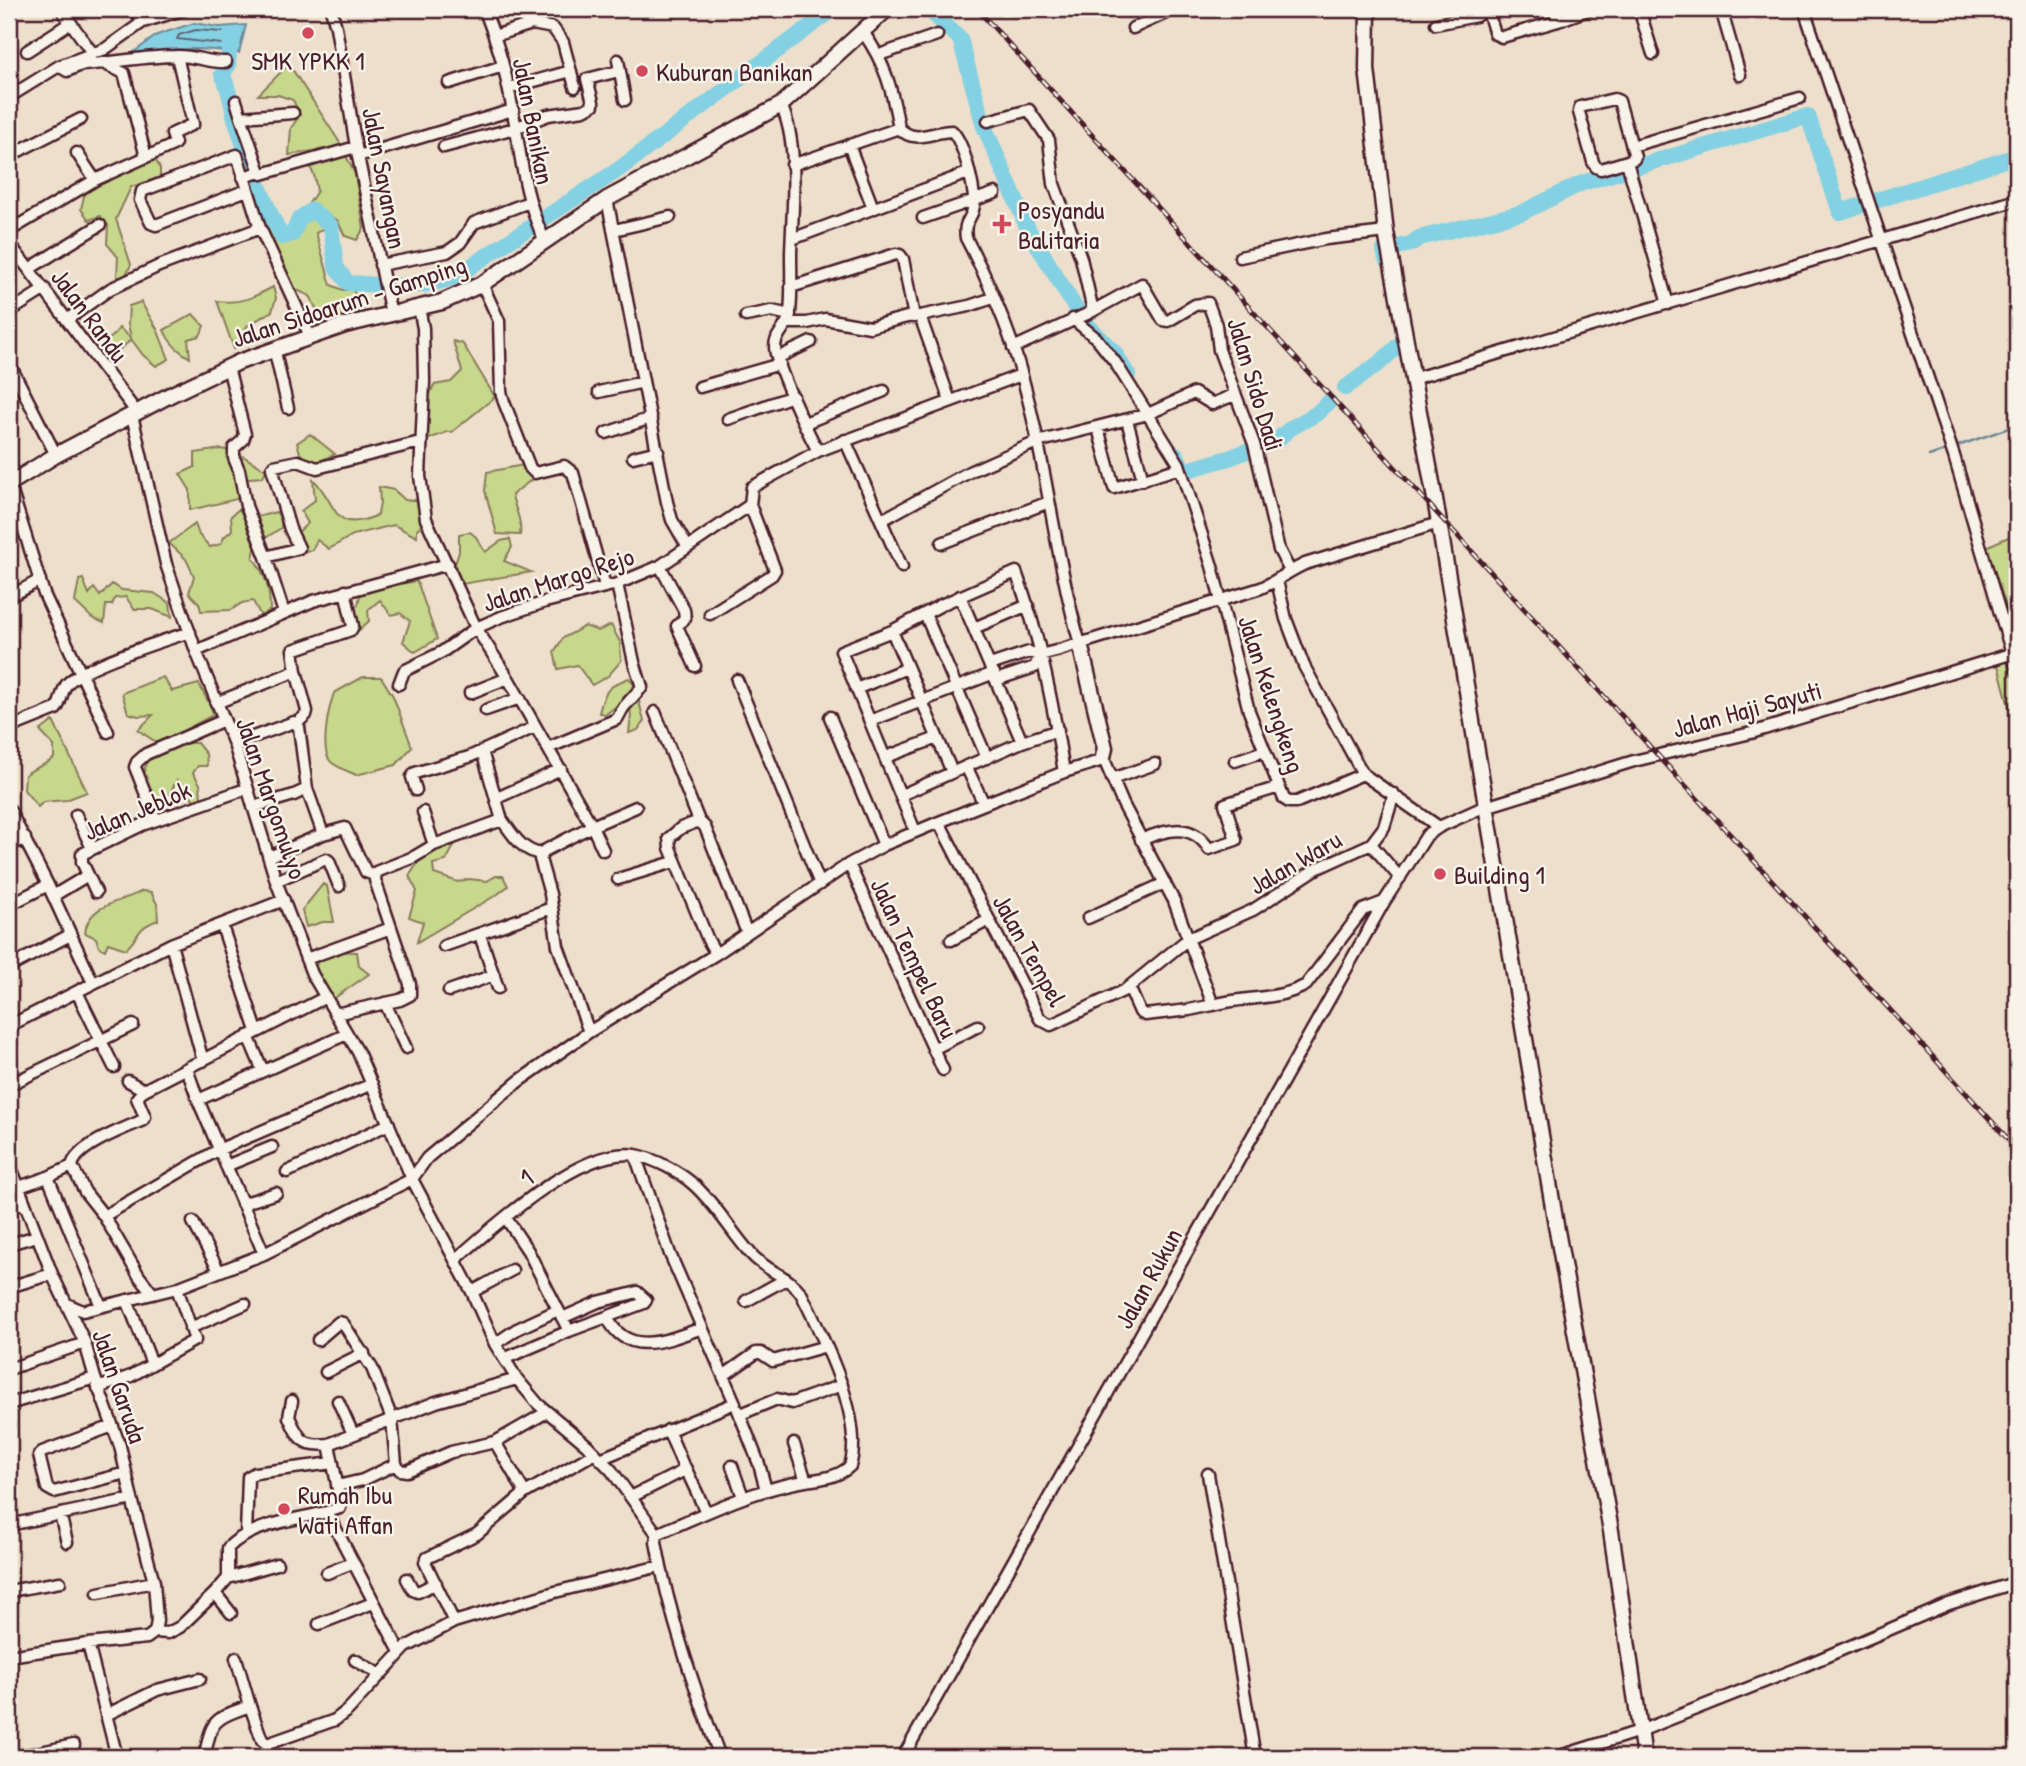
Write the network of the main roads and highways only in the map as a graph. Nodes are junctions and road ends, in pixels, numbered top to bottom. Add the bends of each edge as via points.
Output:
1 (887, 9) edge
2 (1368, 9) edge
3 (9, 483) edge
4 (1080, 644) road end
5 (1103, 757) road end
6 (1644, 1757) edge

1 - 3 main road, Jalan Sidoarum - Gamping via 781,105 607,199 539,229 482,284 442,302 310,336 228,367
2 - 6 main road via 1367,69 1388,244 1611,1531
4 - 5 main road via 1105,748

